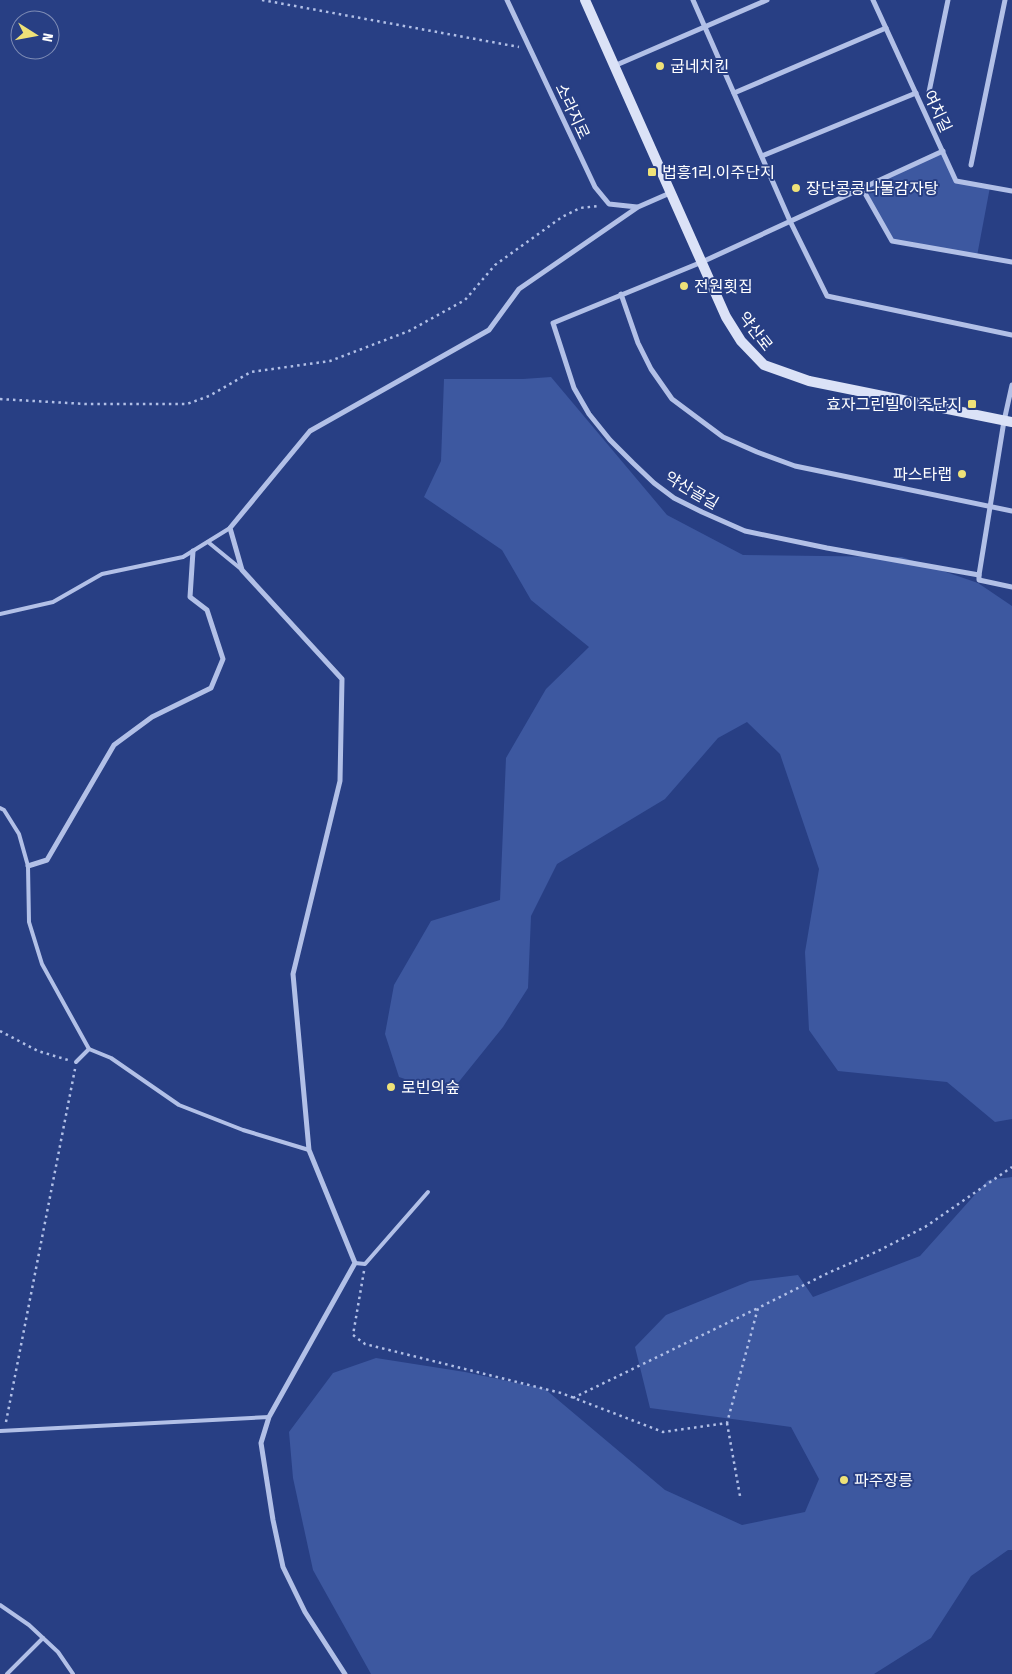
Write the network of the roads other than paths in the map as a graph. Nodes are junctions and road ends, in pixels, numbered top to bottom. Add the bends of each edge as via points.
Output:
1 (507, 0) edge
2 (585, 0) edge
3 (693, 0) edge
4 (767, 0) edge
5 (873, 0) edge
6 (948, 0) edge
7 (1005, 0) edge
8 (705, 27) junction
9 (886, 28) junction
10 (614, 66) junction
11 (929, 92) dead end
12 (734, 93) junction
13 (916, 93) junction
14 (943, 151) junction
15 (762, 156) junction
16 (971, 165) dead end
17 (862, 188) junction
18 (1012, 191) edge
19 (671, 192) junction
20 (638, 207) junction
21 (790, 221) junction
22 (702, 262) junction
23 (1012, 262) edge
24 (621, 294) junction
25 (1012, 335) edge
26 (1012, 385) edge
27 (1008, 421) edge
28 (990, 506) junction
29 (1012, 511) edge
30 (230, 528) junction
31 (208, 542) junction
32 (193, 551) junction
33 (242, 570) junction
34 (979, 574) junction
35 (1012, 587) edge
36 (0, 614) edge
37 (0, 808) edge
38 (28, 866) junction
39 (89, 1048) junction
40 (76, 1062) road end
41 (308, 1150) junction
42 (428, 1192) dead end
43 (356, 1262) junction
44 (268, 1417) junction
45 (2, 1431) edge
46 (0, 1605) edge
47 (43, 1638) junction
48 (7, 1674) edge
49 (73, 1674) edge
50 (345, 1674) edge

1 - 20 street, 소라지로 via 595,187 609,204
2 - 10 street, 약산로
3 - 8 street
4 - 8 street
5 - 9 street, 여치길
6 - 11 street
7 - 16 street
8 - 10 street
8 - 12 street
9 - 12 street
9 - 13 street, 여치길
10 - 19 street, 약산로
12 - 15 street
13 - 14 street, 여치길
13 - 15 street
14 - 17 street, 약산골길
14 - 18 street, 여치길 via 956,181
15 - 21 street
17 - 21 street, 약산골길
17 - 23 street via 892,241
19 - 20 street
19 - 22 street, 약산로
20 - 30 street via 519,289 489,330 310,430
21 - 22 street, 약산골길
21 - 25 street via 827,296
22 - 24 street, 약산골길
22 - 27 street, 약산로 via 726,317 741,341 764,365 809,381
24 - 28 street via 638,343 672,399 723,437 795,466
24 - 34 street, 약산골길 via 552,323 574,388 589,414 610,440 654,483 674,498 745,531
26 - 27 street
27 - 28 street
28 - 29 street
28 - 34 street
30 - 31 lane
30 - 33 street
31 - 32 lane
31 - 33 lane
32 - 36 lane via 183,557 102,574 53,602
32 - 38 street via 190,597 207,610 223,659 211,688 152,717 114,745 47,860
33 - 41 street via 342,679 340,781 293,974
34 - 35 street, 약산골길 via 979,580
37 - 38 lane via 19,834
38 - 39 lane via 29,922 42,964
39 - 40 lane
39 - 41 lane via 111,1058 179,1105 243,1130
41 - 43 street
42 - 43 lane via 366,1264
43 - 44 street
44 - 45 lane
44 - 50 street via 261,1443 272,1520 283,1567 305,1612
46 - 47 lane
47 - 48 lane
47 - 49 lane via 58,1652

